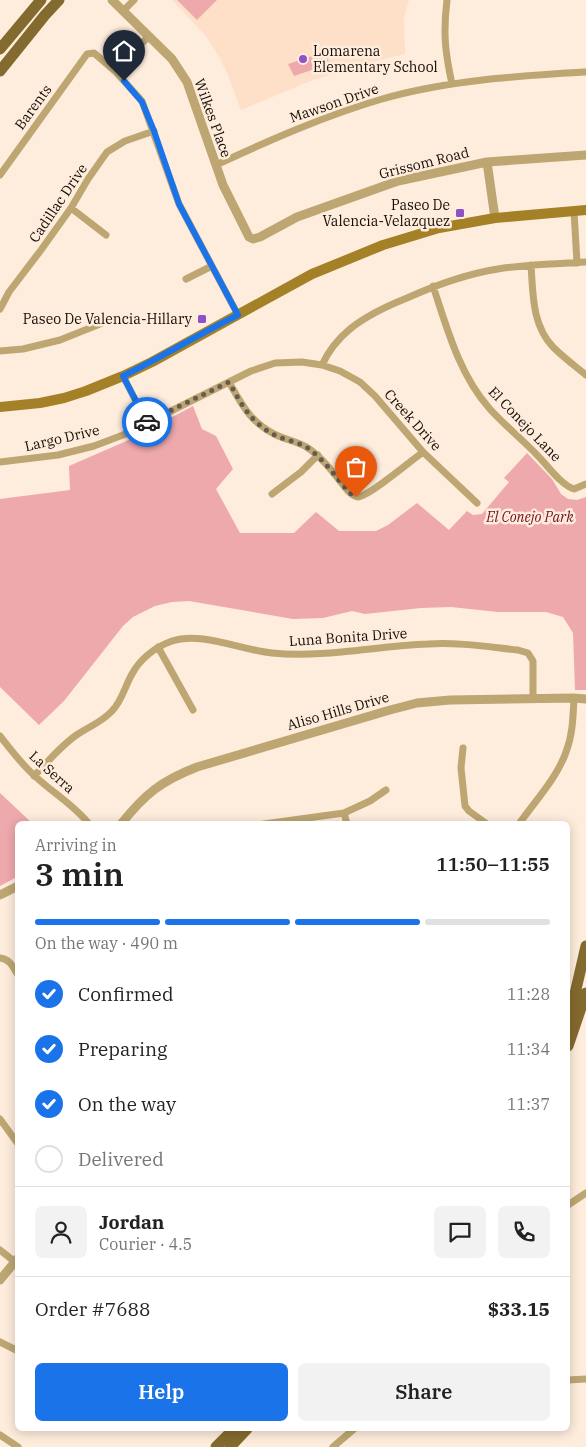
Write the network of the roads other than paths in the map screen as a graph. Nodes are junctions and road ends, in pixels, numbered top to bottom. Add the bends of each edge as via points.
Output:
1 (41, 0) edge
2 (58, 0) edge
3 (112, 0) edge
4 (134, 0) edge
5 (448, 0) edge
6 (123, 11) junction
7 (149, 36) junction
8 (0, 49) edge
9 (0, 71) edge
10 (115, 71) junction
11 (586, 72) edge
12 (452, 84) junction
13 (154, 131) junction
14 (586, 155) edge
15 (488, 162) junction
16 (216, 165) junction
17 (0, 175) edge
18 (71, 208) junction
19 (574, 210) junction
20 (586, 210) edge
21 (495, 218) junction
22 (106, 235) dead end
23 (249, 237) joint
24 (577, 262) junction
25 (586, 262) edge
26 (530, 265) junction
27 (212, 266) junction
28 (186, 279) dead end
29 (433, 286) junction
30 (0, 309) edge
31 (238, 315) junction
32 (115, 318) dead end
33 (0, 351) edge
34 (322, 365) junction
35 (586, 375) edge
36 (123, 376) junction
37 (229, 382) junction
38 (0, 407) edge
39 (147, 423) junction
40 (423, 452) junction
41 (318, 455) junction
42 (0, 462) edge
43 (586, 484) edge
44 (272, 494) dead end
45 (477, 503) dead end
46 (158, 647) junction
47 (533, 698) junction
48 (574, 698) junction
49 (586, 699) edge
50 (193, 710) dead end
51 (0, 736) edge
52 (463, 748) dead end
53 (34, 776) junction
54 (386, 790) dead end
55 (344, 813) junction
56 (86, 821) edge
57 (124, 821) edge
58 (286, 821) edge
59 (346, 821) edge
60 (483, 821) edge
61 (521, 821) edge
62 (15, 888) edge
63 (0, 895) edge
64 (3, 958) edge
65 (585, 959) edge
66 (15, 970) edge
67 (586, 994) edge
68 (570, 1010) edge
69 (570, 1040) edge
70 (0, 1119) edge
71 (15, 1139) edge
72 (586, 1193) edge
73 (570, 1204) edge
74 (0, 1250) edge
75 (15, 1259) edge
76 (15, 1261) edge
77 (0, 1280) edge
78 (0, 1342) edge
79 (15, 1350) edge
80 (586, 1379) edge
81 (570, 1380) edge
82 (232, 1431) edge
83 (245, 1431) edge
84 (351, 1431) edge
85 (0, 1435) edge
86 (18, 1447) edge
87 (216, 1447) edge
88 (230, 1447) edge
89 (333, 1447) edge

1 - 8 main road
2 - 9 main road
3 - 6 street, Wilkes Place
4 - 6 street
5 - 12 street via 444,22 445,50
6 - 7 street, Wilkes Place
7 - 10 street
7 - 16 street, Wilkes Place via 172,59 186,82
10 - 13 street via 142,102
10 - 17 street, Barents via 94,53 87,54
11 - 12 street, Mawson Drive
12 - 16 street, Mawson Drive via 384,98 330,115
13 - 18 street, Cadillac Drive via 125,141 107,152
13 - 27 street via 179,204
14 - 15 street, Grissom Road
15 - 21 street
15 - 23 street, Grissom Road via 398,181 297,217 256,239
16 - 23 street, Wilkes Place
18 - 22 street
18 - 30 street, Cadillac Drive
19 - 20 main road
19 - 21 main road
19 - 24 street
21 - 31 main road via 439,228 384,245 312,274
24 - 25 street
24 - 26 street
26 - 29 street via 464,276
26 - 35 street via 533,302 542,331 552,346
27 - 28 street
27 - 31 street
29 - 34 street via 366,317 335,345
29 - 43 street, El Conejo Lane via 454,350 488,407 566,485 574,489
31 - 36 main road
32 - 33 street via 60,340
34 - 37 street, Largo Drive via 276,363 251,370
34 - 40 street, Creek Drive via 360,382 376,396
36 - 38 main road via 64,398
36 - 39 street
37 - 39 street, Largo Drive
37 - 41 street via 249,416 263,428
39 - 42 street, Largo Drive via 94,446 58,455
40 - 41 street via 366,494 356,497
40 - 45 street, Creek Drive
41 - 44 street
46 - 47 street, Luna Bonita Drive via 188,638 273,653 336,652 428,644 518,650 528,653 533,661
46 - 50 street
46 - 53 street, Luna Bonita Drive via 142,659 113,710 64,744
47 - 48 street, Aliso Hills Drive
47 - 57 street, Aliso Hills Drive via 417,703 197,766 155,788
48 - 49 street, Aliso Hills Drive
48 - 61 street via 573,722 566,752 551,780
51 - 53 street, La Serra
52 - 60 street via 460,768 466,806
53 - 56 street, La Serra
54 - 55 street via 370,802
55 - 58 street
55 - 59 street
62 - 63 street
64 - 66 street
65 - 68 main road
67 - 69 main road
70 - 71 street
72 - 73 street
74 - 75 street
76 - 77 street
78 - 79 street
80 - 81 street
82 - 87 main road
83 - 88 main road
84 - 89 street
85 - 86 street

